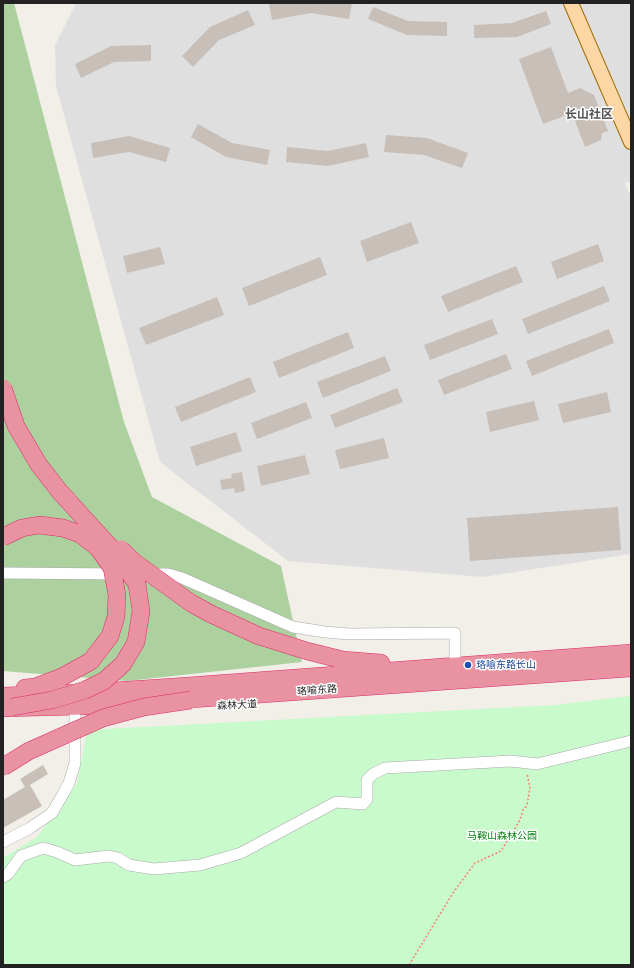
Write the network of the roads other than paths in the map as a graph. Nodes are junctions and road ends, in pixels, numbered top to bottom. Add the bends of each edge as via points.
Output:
1 (571, 3) edge
2 (631, 142) edge
3 (3, 388) edge
4 (60, 492) junction
5 (3, 537) edge
6 (3, 573) edge
7 (631, 653) edge
8 (455, 666) junction
9 (631, 668) edge
10 (470, 680) junction
11 (3, 690) edge
12 (191, 700) junction
13 (5, 707) edge
14 (75, 715) junction
15 (631, 741) edge
16 (3, 767) edge
17 (3, 842) edge
18 (3, 877) edge

1 - 2 main road
3 - 4 highway, bridge via 16,426 39,465
4 - 8 highway, bridge via 134,562 191,603 259,636 343,660
4 - 13 highway, bridge via 114,551 137,584 141,611 136,642 122,664 104,681 52,700
5 - 11 highway, bridge via 22,528 39,525 63,528 80,534 98,548 112,568 118,595 116,616 110,636 91,661 62,677 35,686
6 - 8 street via 168,574 293,627 349,634 455,633
7 - 8 highway
8 - 13 highway via 83,693
9 - 10 highway, 珞喻东路
10 - 12 highway, 珞喻东路
10 - 14 highway, 森林大道 via 425,691 281,703
12 - 13 highway, 珞喻东路, bridge
12 - 16 highway, bridge via 144,707 103,718 29,751
13 - 14 highway, 森林大道
14 - 17 street via 75,763 60,801 52,813
15 - 18 street via 537,764 511,761 385,768 367,780 367,799 363,804 336,802 241,853 200,864 154,869 129,865 109,856 75,860 43,848 21,856

